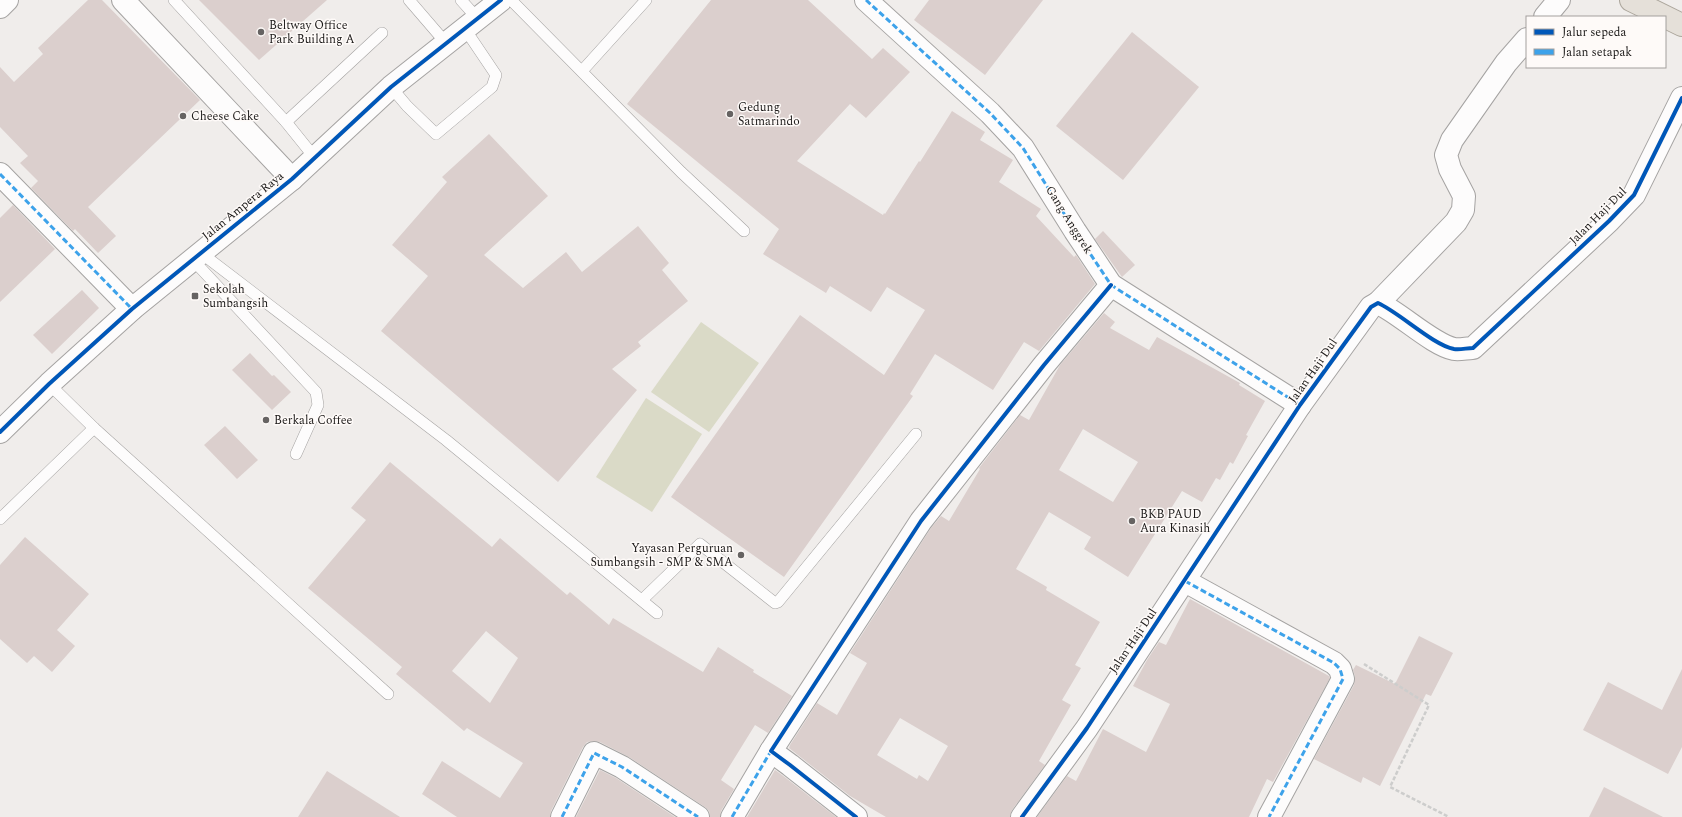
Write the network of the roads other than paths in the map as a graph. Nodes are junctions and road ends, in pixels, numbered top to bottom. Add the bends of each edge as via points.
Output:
1 (7, 0) edge
2 (123, 0) edge
3 (174, 0) edge
4 (409, 0) edge
5 (461, 0) edge
6 (501, 0) edge
7 (511, 0) edge
8 (646, 0) edge
9 (866, 0) edge
10 (1559, 0) edge
11 (1631, 0) edge
12 (0, 7) edge
13 (1546, 16) edge
14 (1664, 16) edge
15 (1666, 17) edge
16 (471, 24) junction
17 (1682, 25) edge
18 (382, 33) dead end
19 (1526, 40) edge
20 (446, 43) junction
21 (582, 71) junction
22 (392, 87) junction
23 (1682, 98) edge
24 (286, 122) junction
25 (315, 158) junction
26 (0, 174) edge
27 (292, 179) junction
28 (744, 231) dead end
29 (197, 256) junction
30 (1111, 285) junction
31 (1378, 303) junction
32 (132, 309) junction
33 (49, 384) junction
34 (1300, 406) junction
35 (94, 428) junction
36 (0, 432) edge
37 (916, 434) dead end
38 (296, 454) dead end
39 (0, 519) edge
40 (1185, 581) junction
41 (642, 600) junction
42 (657, 613) dead end
43 (388, 694) dead end
44 (771, 751) junction
45 (562, 817) edge
46 (698, 817) edge
47 (732, 817) edge
48 (856, 817) edge
49 (1022, 817) edge
50 (1269, 817) edge

1 - 12 street
2 - 27 street
3 - 24 lane
4 - 20 lane
5 - 16 lane
6 - 16 street, Jalan Ampera Raya
7 - 21 lane
8 - 21 lane
9 - 30 street, Gang Anggrek via 990,114 1023,148
10 - 13 street
11 - 14 highway
15 - 17 highway
16 - 20 street, Jalan Ampera Raya
16 - 22 lane via 496,75 492,87 436,134 407,106
18 - 24 lane
19 - 31 street, Jalan Haji Dul via 1452,140 1446,155 1464,196 1463,210 1456,222
20 - 22 street, Jalan Ampera Raya
21 - 28 lane via 681,172
22 - 25 street, Jalan Ampera Raya
23 - 31 street, Jalan Haji Dul via 1634,195 1473,348 1454,349 1442,344
24 - 25 lane
25 - 27 street, Jalan Ampera Raya
26 - 32 street
27 - 29 street, Jalan Ampera Raya
29 - 32 street, Jalan Ampera Raya
29 - 38 lane via 316,392 318,405
29 - 41 lane via 446,440
30 - 34 street, Gang Anggrek
30 - 44 street via 920,521
31 - 34 street, Jalan Haji Dul via 1371,307
32 - 33 street, Jalan Ampera Raya
33 - 35 lane
33 - 36 street, Jalan Ampera Raya
34 - 40 street, Jalan Haji Dul
35 - 39 lane
35 - 43 lane
37 - 41 lane via 778,602 775,603 700,544
40 - 49 street, Jalan Haji Dul via 1087,728
40 - 50 street via 1334,663 1340,670 1343,679
41 - 42 lane
44 - 47 street
44 - 48 street
45 - 46 street via 594,753 622,766

